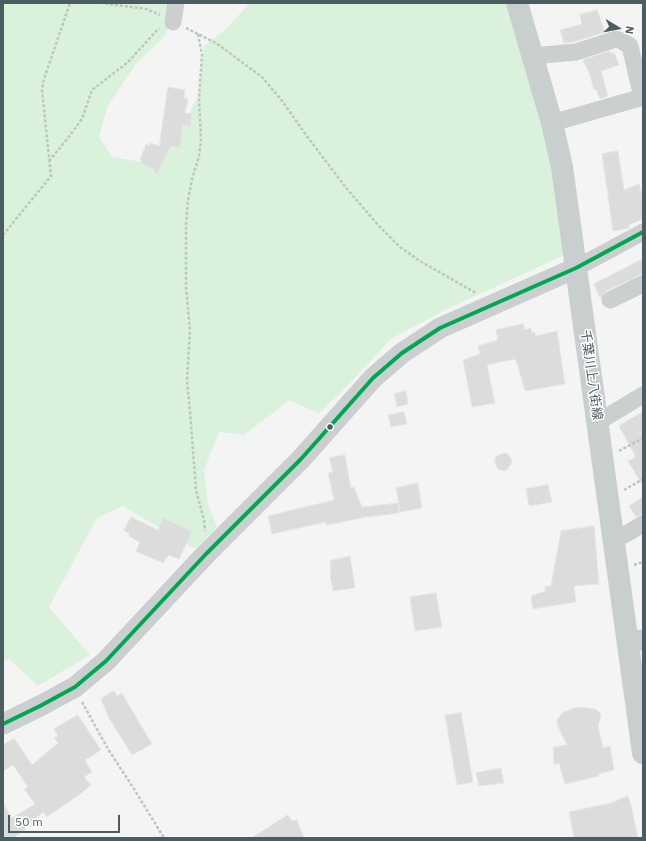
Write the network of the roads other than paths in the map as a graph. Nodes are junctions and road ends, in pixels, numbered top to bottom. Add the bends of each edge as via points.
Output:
1 (176, 3) edge
2 (516, 3) edge
3 (170, 20) road end
4 (532, 56) junction
5 (643, 97) edge
6 (552, 123) junction
7 (643, 232) edge
8 (576, 268) junction
9 (643, 284) edge
10 (610, 300) dead end
11 (643, 395) edge
12 (598, 422) junction
13 (643, 524) edge
14 (614, 541) junction
15 (636, 641) edge
16 (3, 724) edge
17 (642, 741) edge

1 - 3 street
2 - 4 main road, 千葉川上八街線
4 - 5 street via 576,52 616,40 622,41 630,46
4 - 6 main road, 千葉川上八街線
5 - 6 street
6 - 8 main road, 千葉川上八街線 via 562,167
7 - 8 street
8 - 12 main road, 千葉川上八街線
8 - 16 street via 440,328 402,353 373,378 301,459 206,554 106,661 75,687
9 - 10 street
11 - 12 street
12 - 14 main road, 千葉川上八街線
13 - 14 street
14 - 15 main road, 千葉川上八街線
15 - 17 main road, 千葉川上八街線

